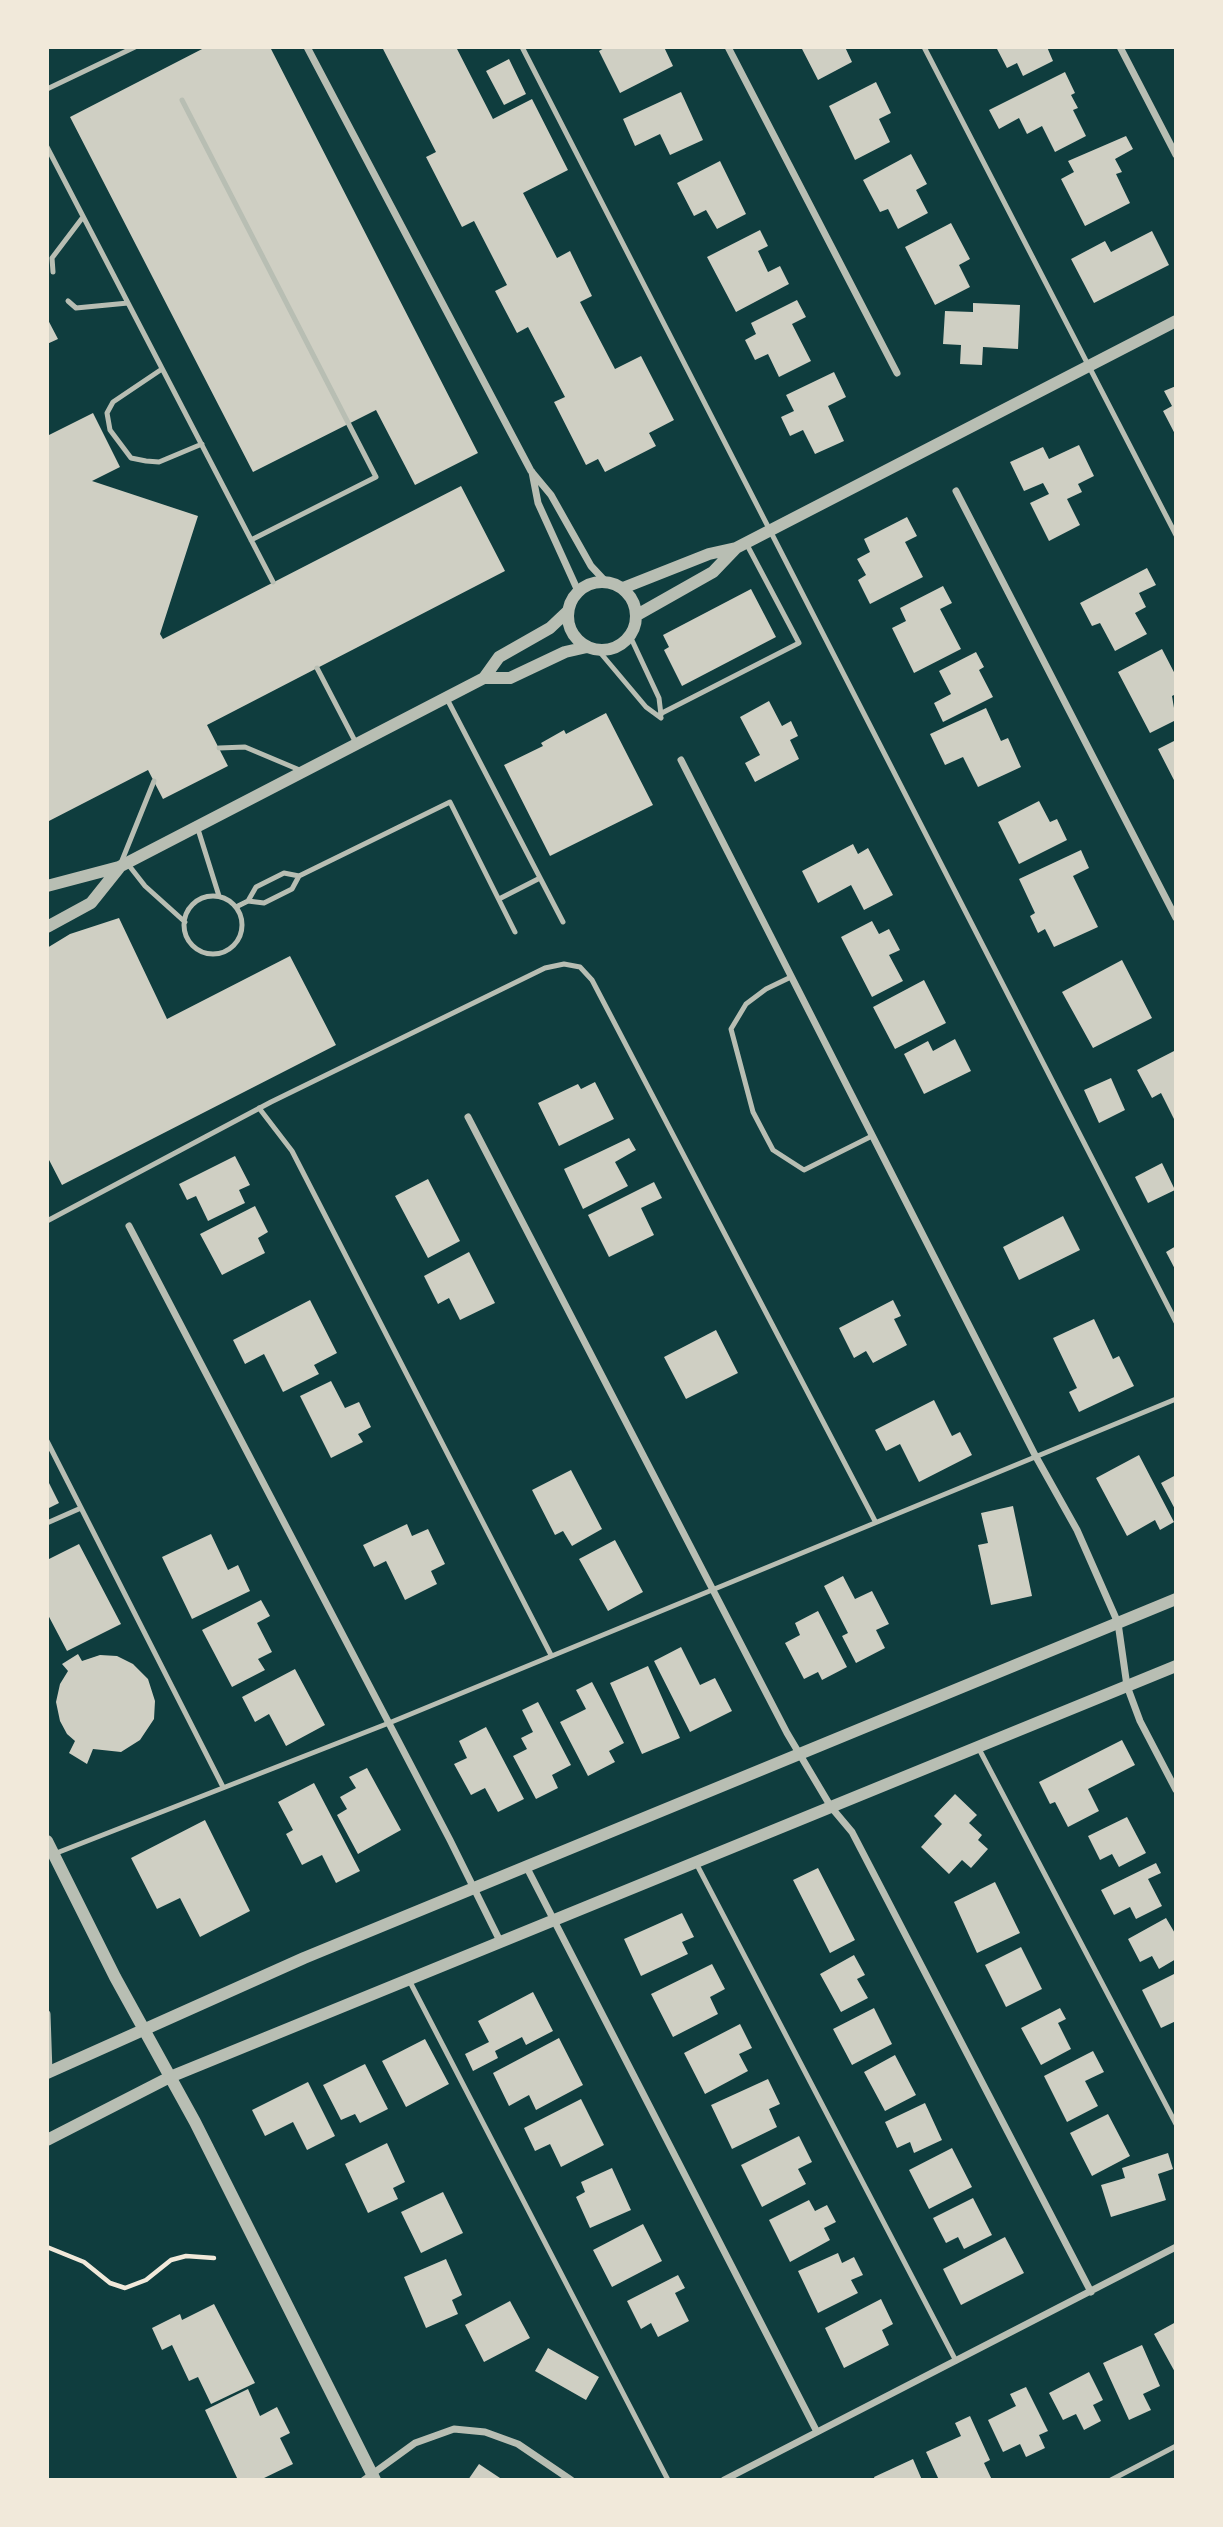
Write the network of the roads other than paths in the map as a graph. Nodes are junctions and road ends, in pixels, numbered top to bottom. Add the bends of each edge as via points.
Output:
1 (135, 47) edge
2 (307, 47) edge
3 (522, 47) edge
4 (728, 47) edge
5 (924, 47) edge
6 (1120, 47) edge
7 (47, 89) edge
8 (182, 100) dead end
9 (47, 147) edge
10 (1176, 155) edge
11 (83, 217) junction
12 (53, 272) dead end
13 (68, 301) dead end
14 (128, 303) junction
15 (1176, 321) edge
16 (1089, 366) junction
17 (162, 369) junction
18 (897, 373) dead end
19 (202, 444) junction
20 (531, 471) junction
21 (956, 491) dead end
22 (771, 530) junction
23 (1176, 534) edge
24 (251, 540) junction
25 (741, 545) junction
26 (605, 581) junction
27 (273, 582) dead end
28 (623, 588) junction
29 (578, 592) junction
30 (568, 611) junction
31 (637, 615) junction
32 (630, 636) junction
33 (593, 649) junction
34 (317, 668) dead end
35 (484, 678) junction
36 (446, 697) junction
37 (660, 713) junction
38 (357, 744) junction
39 (219, 748) dead end
40 (681, 760) dead end
41 (305, 772) junction
42 (153, 782) dead end
43 (197, 825) junction
44 (123, 865) junction
45 (299, 876) junction
46 (540, 878) junction
47 (47, 886) edge
48 (219, 896) junction
49 (499, 899) junction
50 (248, 901) junction
51 (236, 907) junction
52 (1176, 918) edge
53 (184, 922) junction
54 (563, 922) dead end
55 (47, 927) edge
56 (515, 932) dead end
57 (791, 977) junction
58 (259, 1108) junction
59 (468, 1117) dead end
60 (872, 1136) junction
61 (47, 1221) edge
62 (129, 1226) dead end
63 (1176, 1322) edge
64 (1176, 1399) edge
65 (47, 1441) edge
66 (1035, 1455) junction
67 (81, 1508) junction
68 (875, 1521) junction
69 (47, 1523) edge
70 (712, 1589) junction
71 (1176, 1599) edge
72 (1118, 1623) junction
73 (551, 1656) junction
74 (1176, 1666) edge
75 (1127, 1686) junction
76 (389, 1723) junction
77 (978, 1747) junction
78 (800, 1754) junction
79 (223, 1787) junction
80 (1176, 1790) edge
81 (831, 1807) junction
82 (47, 1841) edge
83 (54, 1854) junction
84 (696, 1863) junction
85 (526, 1866) junction
86 (474, 1888) junction
87 (554, 1921) junction
88 (501, 1943) junction
89 (410, 1980) junction
90 (47, 2014) edge
91 (143, 2028) junction
92 (48, 2073) edge
93 (170, 2077) junction
94 (1176, 2124) edge
95 (47, 2140) edge
96 (1176, 2247) edge
97 (1091, 2291) junction
98 (956, 2361) junction
99 (817, 2432) junction
100 (1176, 2446) edge
101 (370, 2478) edge
102 (571, 2480) edge
103 (668, 2480) edge
104 (724, 2480) edge
105 (1111, 2480) edge

1 - 7 lane
2 - 20 street
3 - 22 lane
4 - 18 street
5 - 16 lane
6 - 10 street
8 - 24 lane via 376,477
9 - 11 lane
11 - 12 lane via 52,258
11 - 14 lane
13 - 14 lane via 76,308
14 - 17 lane
15 - 16 street
16 - 22 street
16 - 23 lane
17 - 19 lane
17 - 19 lane via 113,402 107,413 110,430 131,458 146,461 159,462
19 - 24 lane
20 - 26 street
20 - 29 street via 538,503
21 - 52 street
22 - 25 street
22 - 63 lane
24 - 27 lane
25 - 28 street
25 - 31 street via 713,572
25 - 37 lane via 799,643
26 - 28 street
26 - 29 street
28 - 31 street
29 - 30 street
30 - 33 street via 572,632
30 - 35 street via 550,628 499,657
31 - 32 street
32 - 33 street via 621,645
32 - 37 lane via 659,698
33 - 35 street via 565,652 510,678
33 - 37 lane via 646,707 661,718
34 - 38 lane
35 - 36 street
36 - 38 street
36 - 46 lane
38 - 41 street
39 - 41 lane via 245,747
40 - 57 street
41 - 43 street
42 - 44 lane
43 - 44 street
43 - 48 lane
44 - 47 street
44 - 53 lane
44 - 55 street via 91,903
45 - 49 lane via 450,802
45 - 50 lane via 292,889 264,903
45 - 50 lane via 284,873 256,887
46 - 49 lane
46 - 54 lane
48 - 51 lane
48 - 53 lane via 200,899
49 - 56 lane
50 - 51 lane
51 - 53 lane via 242,933 222,953 212,955 194,947
57 - 60 street
57 - 60 lane via 746,1004 731,1028 753,1112 773,1150 804,1170
58 - 61 lane
58 - 68 lane via 545,968 580,967 592,980
58 - 73 lane via 292,1151
59 - 70 street
60 - 66 street
62 - 76 street
64 - 66 lane
65 - 67 lane
66 - 68 lane
66 - 72 street via 1077,1530
67 - 69 lane
67 - 79 lane
68 - 70 lane
70 - 73 lane
70 - 78 street
71 - 72 street
72 - 75 street
72 - 78 street
73 - 76 lane
74 - 75 street
75 - 77 street
75 - 80 street
76 - 79 lane
76 - 86 street
77 - 81 street
77 - 94 lane
78 - 81 street
78 - 85 street
79 - 83 lane
81 - 84 street
81 - 97 street via 852,1832
82 - 83 street
83 - 91 street
84 - 87 street
84 - 98 lane
85 - 86 street
85 - 87 street
86 - 88 street
86 - 91 street
87 - 88 street
87 - 99 street
88 - 89 street
89 - 93 street
89 - 103 lane
90 - 92 street
91 - 92 street
91 - 93 street
93 - 95 street
93 - 101 street
96 - 97 street
97 - 98 street
98 - 99 street
99 - 104 street
100 - 105 lane
101 - 102 street via 415,2443 454,2429 485,2432 517,2444

